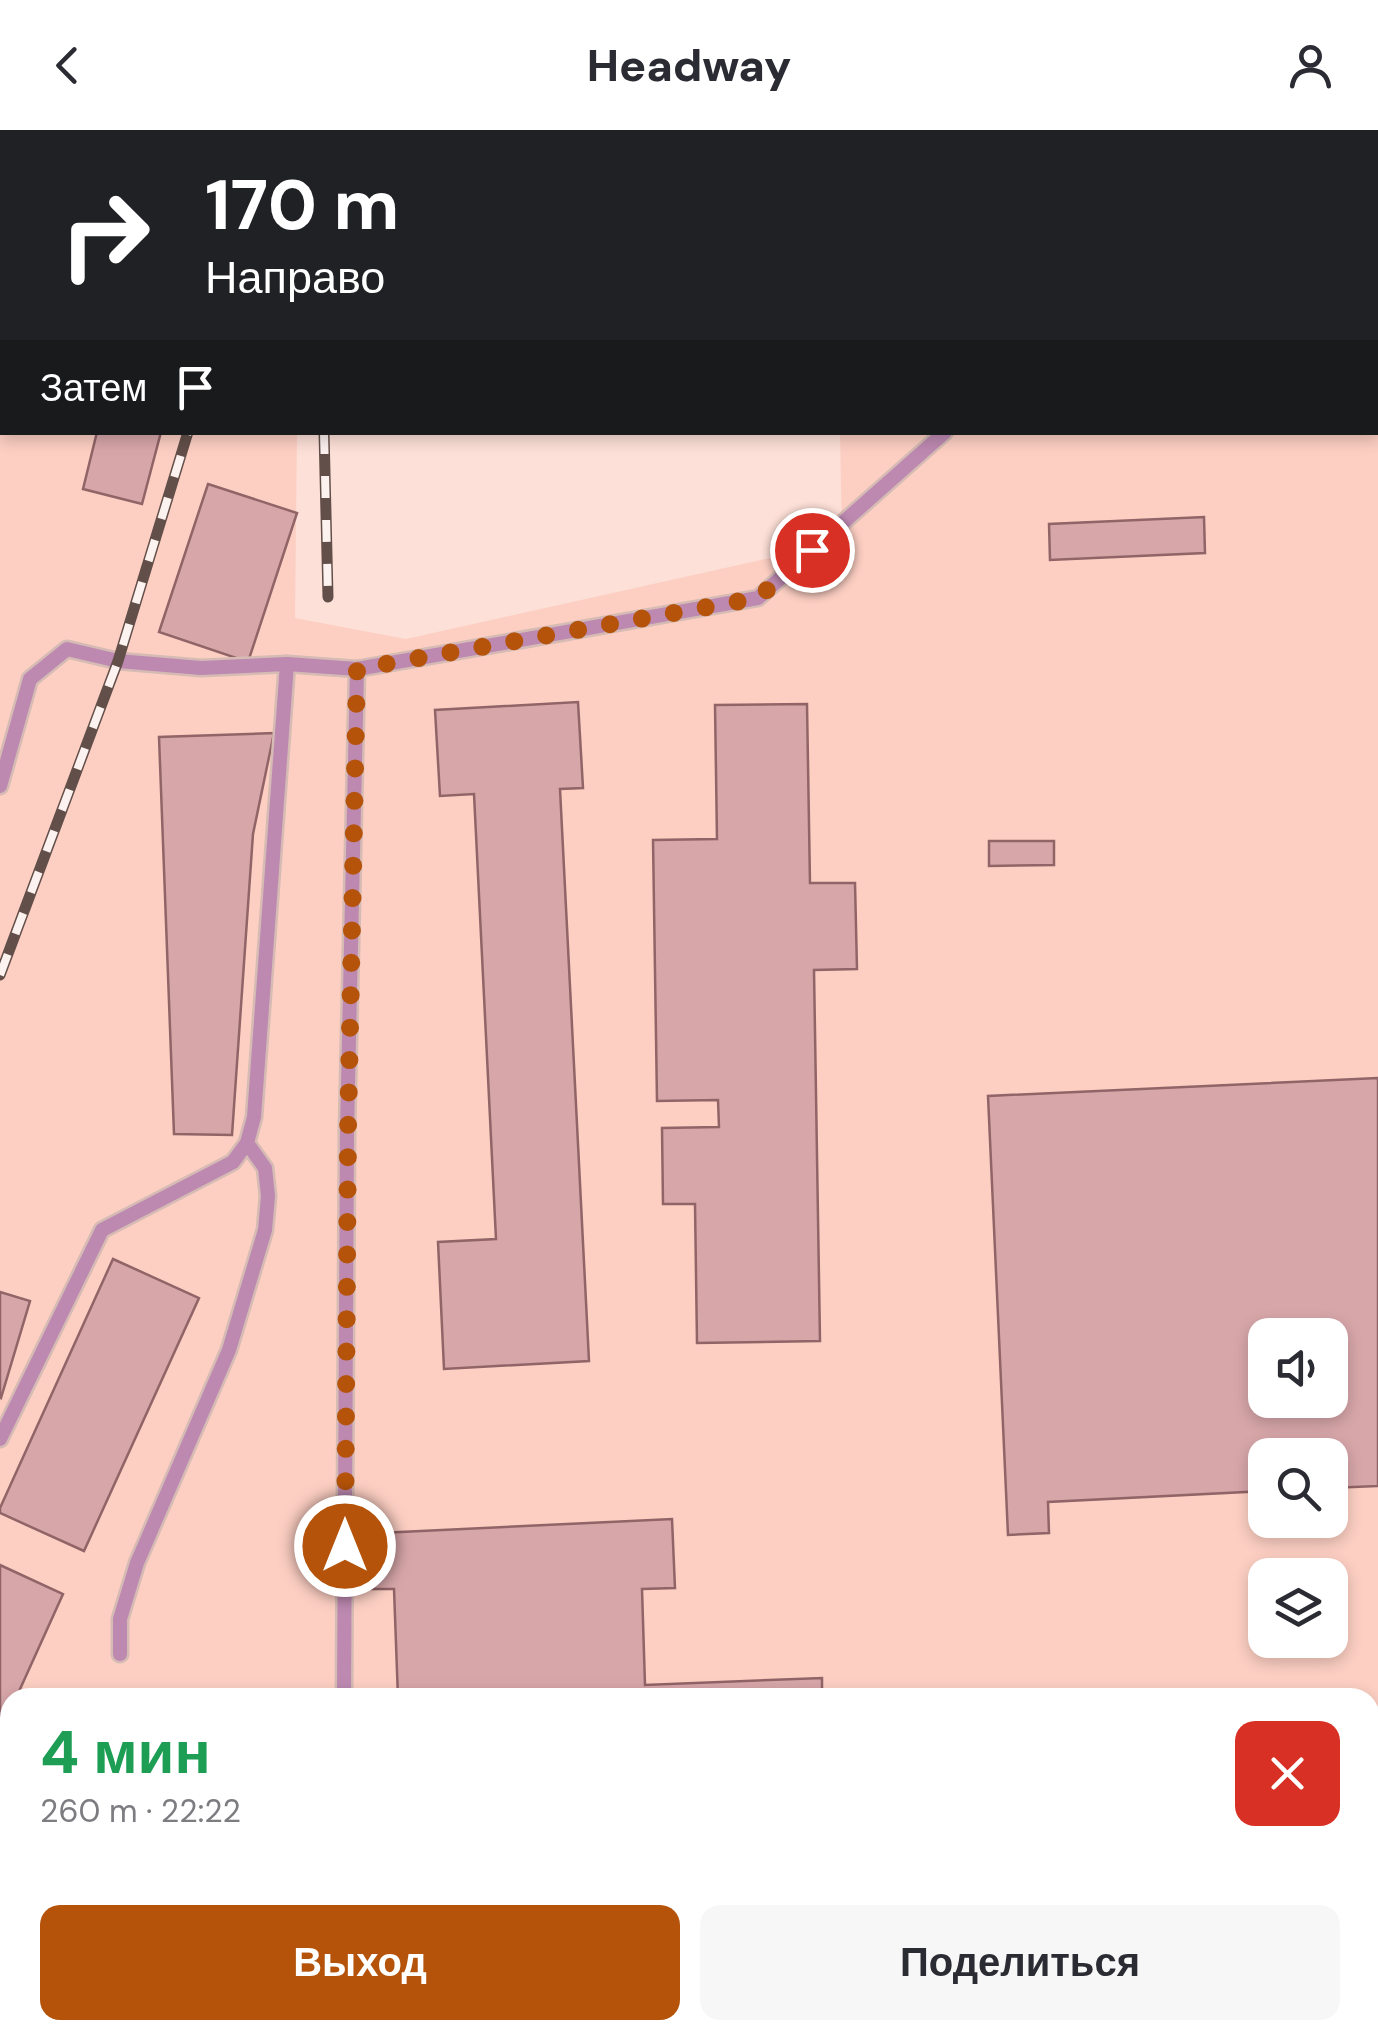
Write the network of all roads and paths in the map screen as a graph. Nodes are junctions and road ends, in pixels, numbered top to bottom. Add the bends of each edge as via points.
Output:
1 (942, 435) edge
2 (287, 664) junction
3 (357, 669) junction
4 (0, 786) edge
5 (248, 1142) junction
6 (0, 1440) edge
7 (120, 1654) dead end
8 (344, 1688) edge

1 - 3 lane via 758,598
2 - 3 lane
2 - 4 lane via 202,668 118,662 66,650 30,679
2 - 5 lane
3 - 8 lane
5 - 6 lane via 233,1162 102,1230
5 - 7 lane via 265,1168 265,1230 229,1350 137,1563 120,1619

